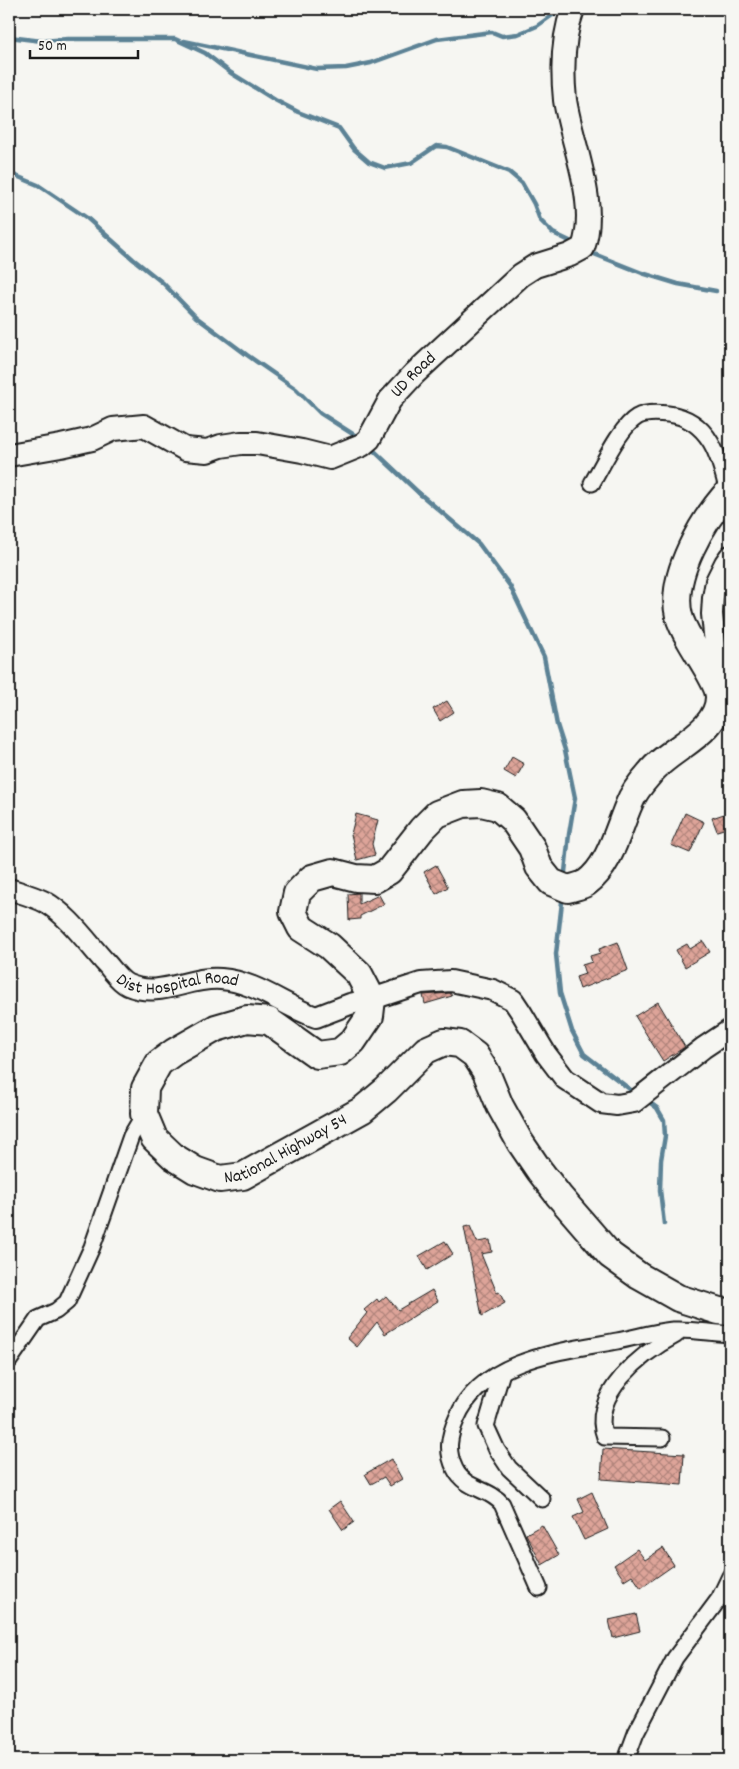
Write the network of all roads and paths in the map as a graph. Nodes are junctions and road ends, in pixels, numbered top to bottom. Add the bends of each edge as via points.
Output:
1 (573, 9) edge
2 (9, 454) edge
3 (592, 483) dead end
4 (729, 491) edge
5 (730, 556) edge
6 (719, 696) junction
7 (9, 890) edge
8 (372, 999) junction
9 (730, 1030) edge
10 (144, 1114) junction
11 (730, 1312) edge
12 (686, 1330) junction
13 (730, 1334) edge
14 (9, 1361) edge
15 (502, 1372) junction
16 (662, 1438) dead end
17 (542, 1499) dead end
18 (730, 1576) edge
19 (539, 1588) dead end
20 (626, 1760) edge

1 - 2 main road, UD Road via 564,64 566,100 588,215 587,235 582,248 535,266 495,297 390,400 374,432 362,445 330,458 258,443 197,451 185,449 144,426 129,426 92,439
3 - 4 street via 624,428 638,416 658,413 677,415 695,424 709,439
4 - 6 highway via 695,542 681,575 678,595 679,616
5 - 6 street via 716,582 713,598
6 - 8 highway via 717,712 709,723 652,770 640,786 629,802 610,852 585,883 568,890 551,882 513,820 498,807 481,803 463,804 437,814 389,872 375,879 333,872 312,878 297,893 292,912 301,928 329,946 359,974
7 - 8 street, Dist Hospital Road via 46,903 126,984 141,990 222,979 249,985 316,1017
8 - 9 street, Dist Hospital Road via 421,983 451,981 493,990 512,1000 565,1079 601,1103 617,1106 634,1102
8 - 10 highway, National Highway 54 via 370,1016 340,1052 318,1055 269,1022 247,1019 216,1028 159,1063 145,1088
10 - 11 highway, National Highway 54 via 154,1138 174,1158 195,1170 220,1178 243,1176 362,1110 426,1050 444,1042 460,1044 475,1055 486,1072 520,1142 559,1196 610,1255 678,1298
10 - 14 street via 131,1136 92,1247 67,1302 38,1319
12 - 13 street
12 - 15 street via 672,1330 538,1357
12 - 16 street via 659,1344 630,1368 610,1394 602,1412 605,1436
15 - 17 street via 486,1426 509,1468
15 - 19 street via 473,1392 463,1405 448,1448 455,1470 461,1477 470,1486 497,1498 502,1504
18 - 20 street via 719,1599 675,1658 636,1733

